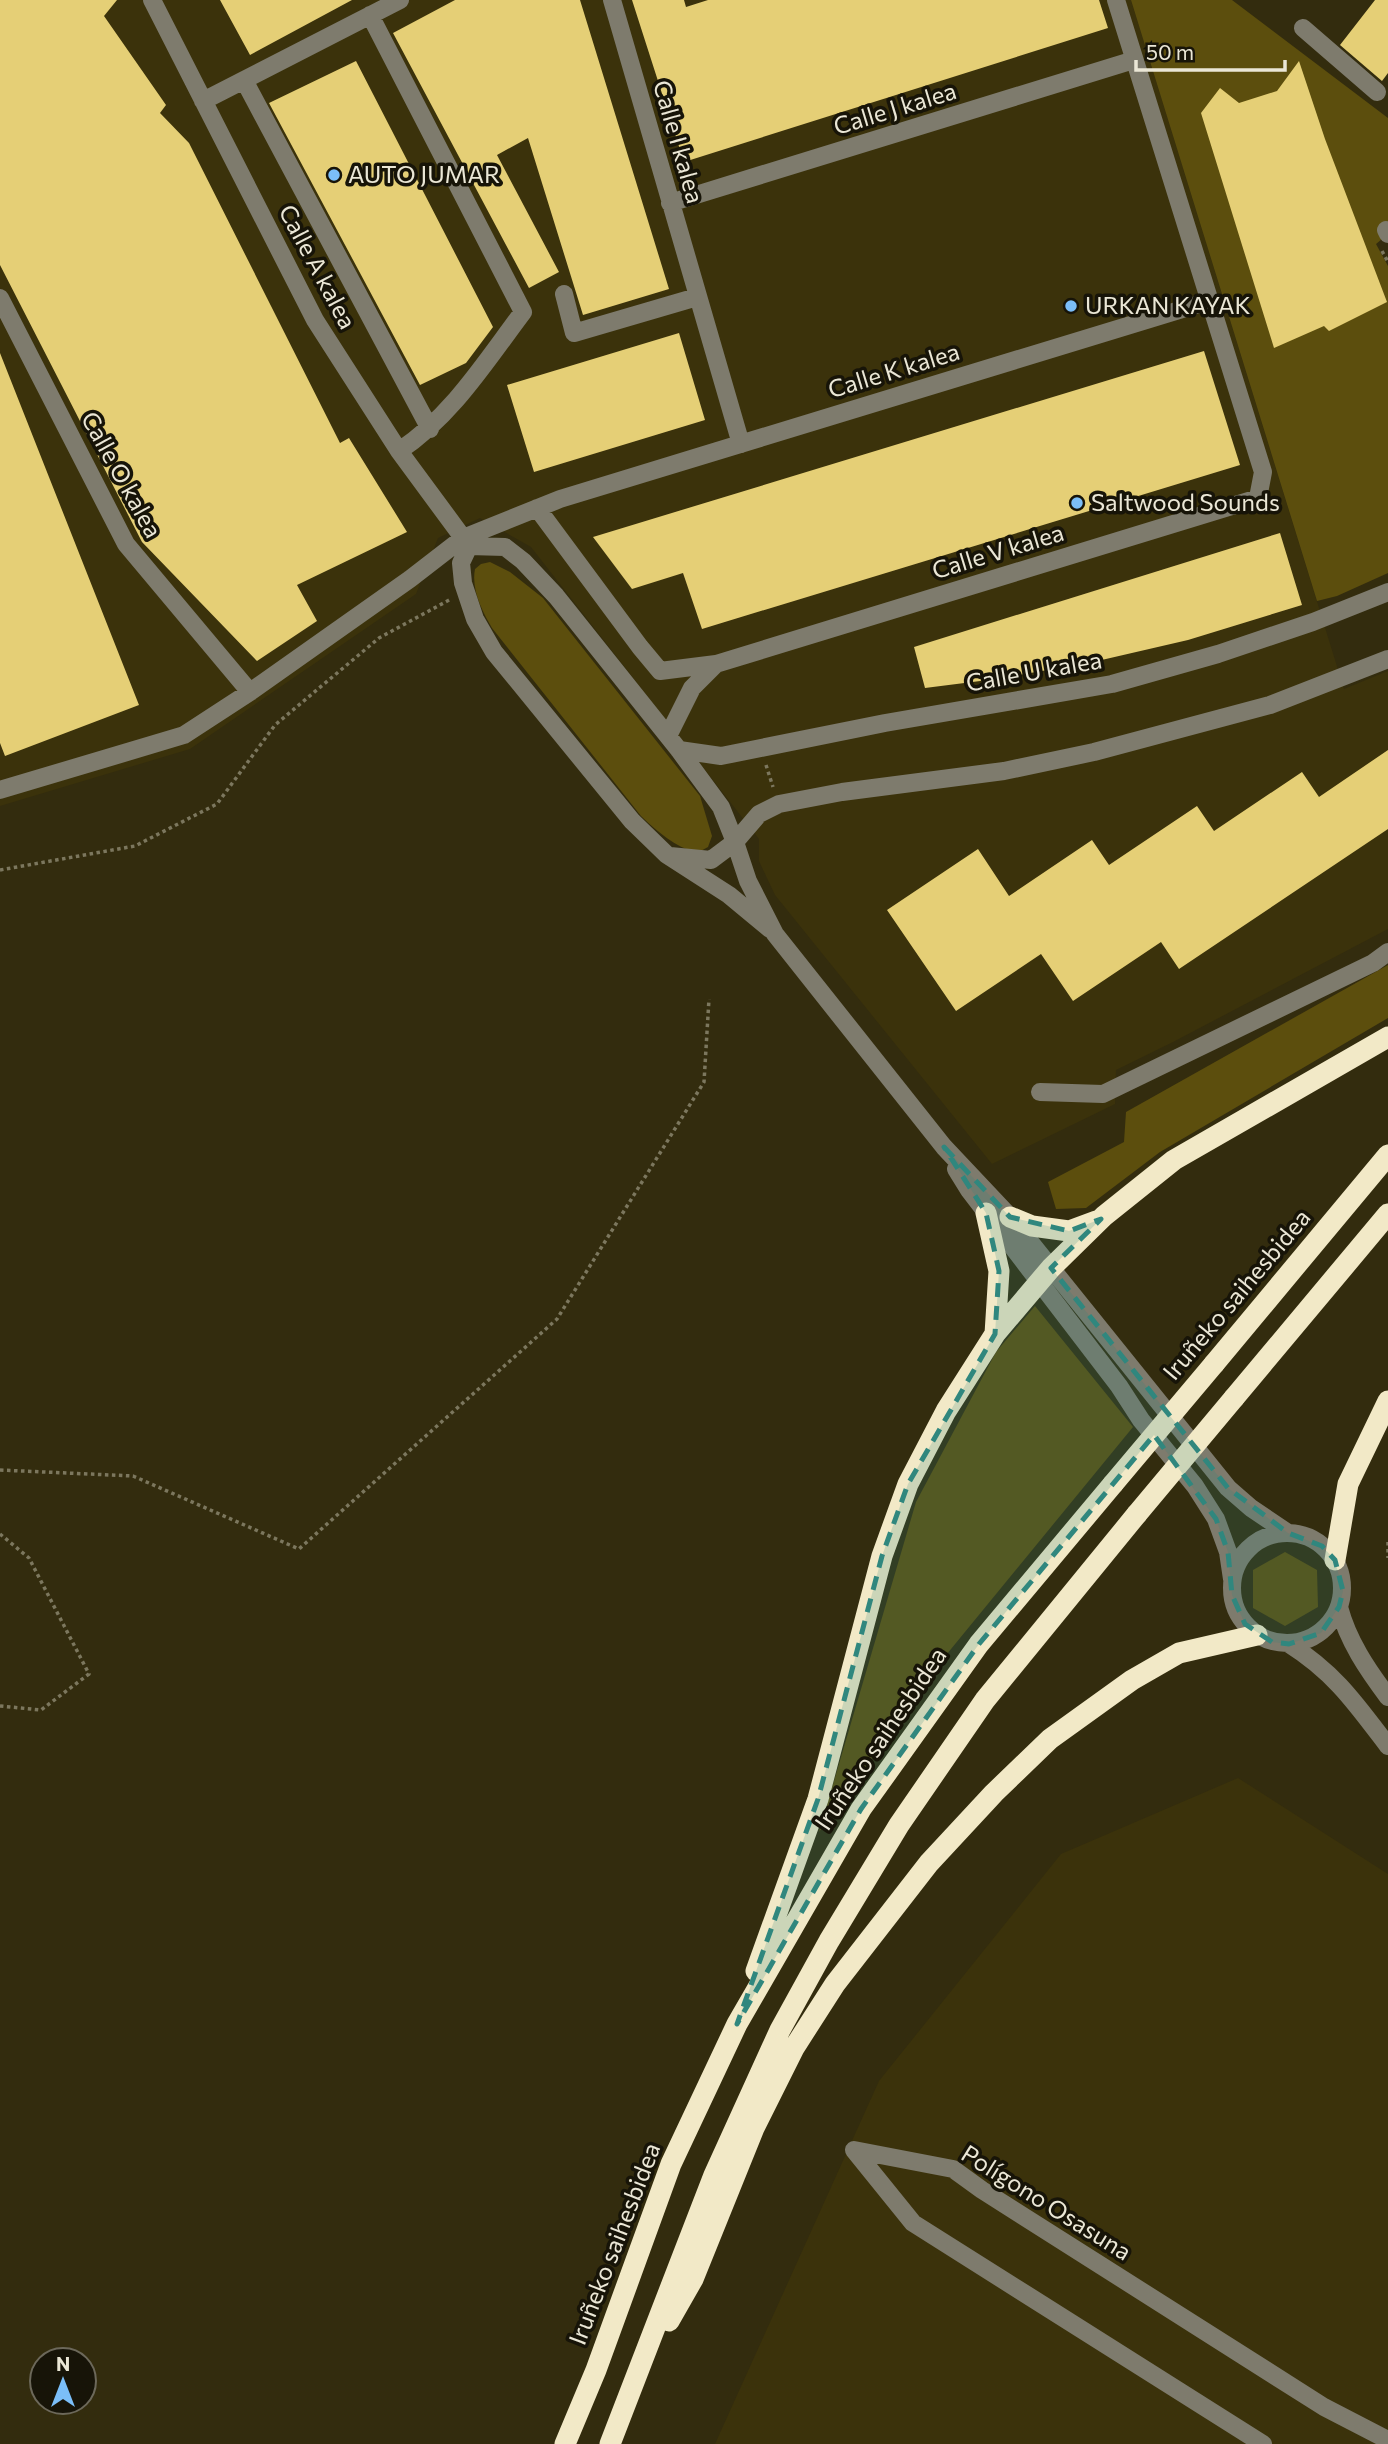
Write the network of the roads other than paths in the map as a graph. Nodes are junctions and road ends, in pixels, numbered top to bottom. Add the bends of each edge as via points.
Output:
1 (152, 0) edge
2 (400, 0) edge
3 (612, 0) edge
4 (1116, 0) edge
5 (370, 15) junction
6 (1303, 29) dead end
7 (1134, 60) junction
8 (244, 80) junction
9 (1377, 92) dead end
10 (202, 101) junction
11 (670, 204) junction
12 (564, 294) dead end
13 (697, 297) junction
14 (0, 298) edge
15 (1209, 301) junction
16 (430, 429) junction
17 (741, 444) junction
18 (399, 451) junction
19 (537, 508) junction
20 (466, 542) junction
21 (1388, 592) edge
22 (1388, 659) edge
23 (716, 664) junction
24 (250, 692) junction
25 (673, 743) junction
26 (0, 790) edge
27 (735, 842) junction
28 (667, 855) junction
29 (775, 934) junction
30 (1388, 952) edge
31 (1388, 1037) edge
32 (1040, 1092) dead end
33 (944, 1147) junction
34 (1388, 1154) edge
35 (986, 1213) junction
36 (1388, 1214) edge
37 (1010, 1217) junction
38 (1101, 1219) junction
39 (1041, 1284) junction
40 (995, 1334) junction
41 (1388, 1401) edge
42 (1287, 1533) junction
43 (1335, 1560) junction
44 (1232, 1579) junction
45 (1339, 1606) junction
46 (1257, 1635) junction
47 (1289, 1644) junction
48 (1388, 1697) edge
49 (1388, 1746) edge
50 (737, 2024) junction
51 (635, 2381) junction
52 (1382, 2440) edge
53 (565, 2444) edge
54 (610, 2444) edge
55 (1262, 2444) edge

1 - 10 street, Calle A kalea
2 - 5 street
3 - 11 street, Calle I kalea
4 - 7 street
5 - 8 street
5 - 16 street via 523,312
6 - 9 street
7 - 11 street, Calle J kalea
7 - 15 street
8 - 10 street
8 - 16 street, Calle A kalea
10 - 18 street, Calle A kalea via 315,320
11 - 13 street, Calle I kalea
12 - 13 street via 574,333
13 - 17 street, Calle I kalea
14 - 24 street, Calle O kalea via 126,544
15 - 17 street, Calle K kalea
15 - 23 street, Calle V kalea via 1262,472 1258,498
16 - 18 street
17 - 19 street, Calle K kalea
18 - 20 street, Calle A kalea
19 - 20 street, Calle K kalea
19 - 23 street, Calle V kalea via 660,671
20 - 24 street
20 - 25 street via 505,547 523,561
20 - 28 street via 461,563 465,591 494,652 632,821
21 - 25 street, Calle U kalea via 1218,654 1112,684 721,756
22 - 27 street via 1270,705 1094,752 1004,771 779,804 759,814
23 - 25 street, Calle V kalea via 692,688
24 - 26 street via 184,735
25 - 27 street via 721,807
27 - 28 street via 711,860
27 - 29 street via 748,881
28 - 29 street via 729,895
29 - 33 street
30 - 32 street via 1102,1094
31 - 38 highway via 1174,1160
33 - 35 street
33 - 37 street
34 - 50 highway, Iruñeko saihesbidea, bridge via 979,1644 861,1808
35 - 39 street
35 - 40 highway via 999,1271
36 - 51 highway, bridge via 985,1700 899,1825 780,2030 714,2175
37 - 38 highway via 1032,1226 1069,1231
37 - 39 street
38 - 39 highway
39 - 40 highway
39 - 42 street via 1148,1389 1228,1488
39 - 44 street via 1195,1486 1216,1519
40 - 50 highway via 908,1484 882,1556 818,1799
41 - 43 highway via 1348,1484
42 - 43 street via 1306,1536
42 - 44 street via 1258,1541 1246,1551
43 - 45 street via 1343,1591
44 - 46 street via 1236,1611
45 - 47 street via 1321,1633
45 - 48 street via 1358,1655
46 - 47 street
46 - 51 highway via 1180,1653 1132,1680 1050,1739 929,1863 835,1983 794,2048 754,2129 693,2279
47 - 49 street via 1316,1661 1346,1691
50 - 53 highway, Iruñeko saihesbidea via 671,2164
51 - 54 highway
52 - 55 street, Polígono Osasuna via 953,2169 853,2150 913,2223

